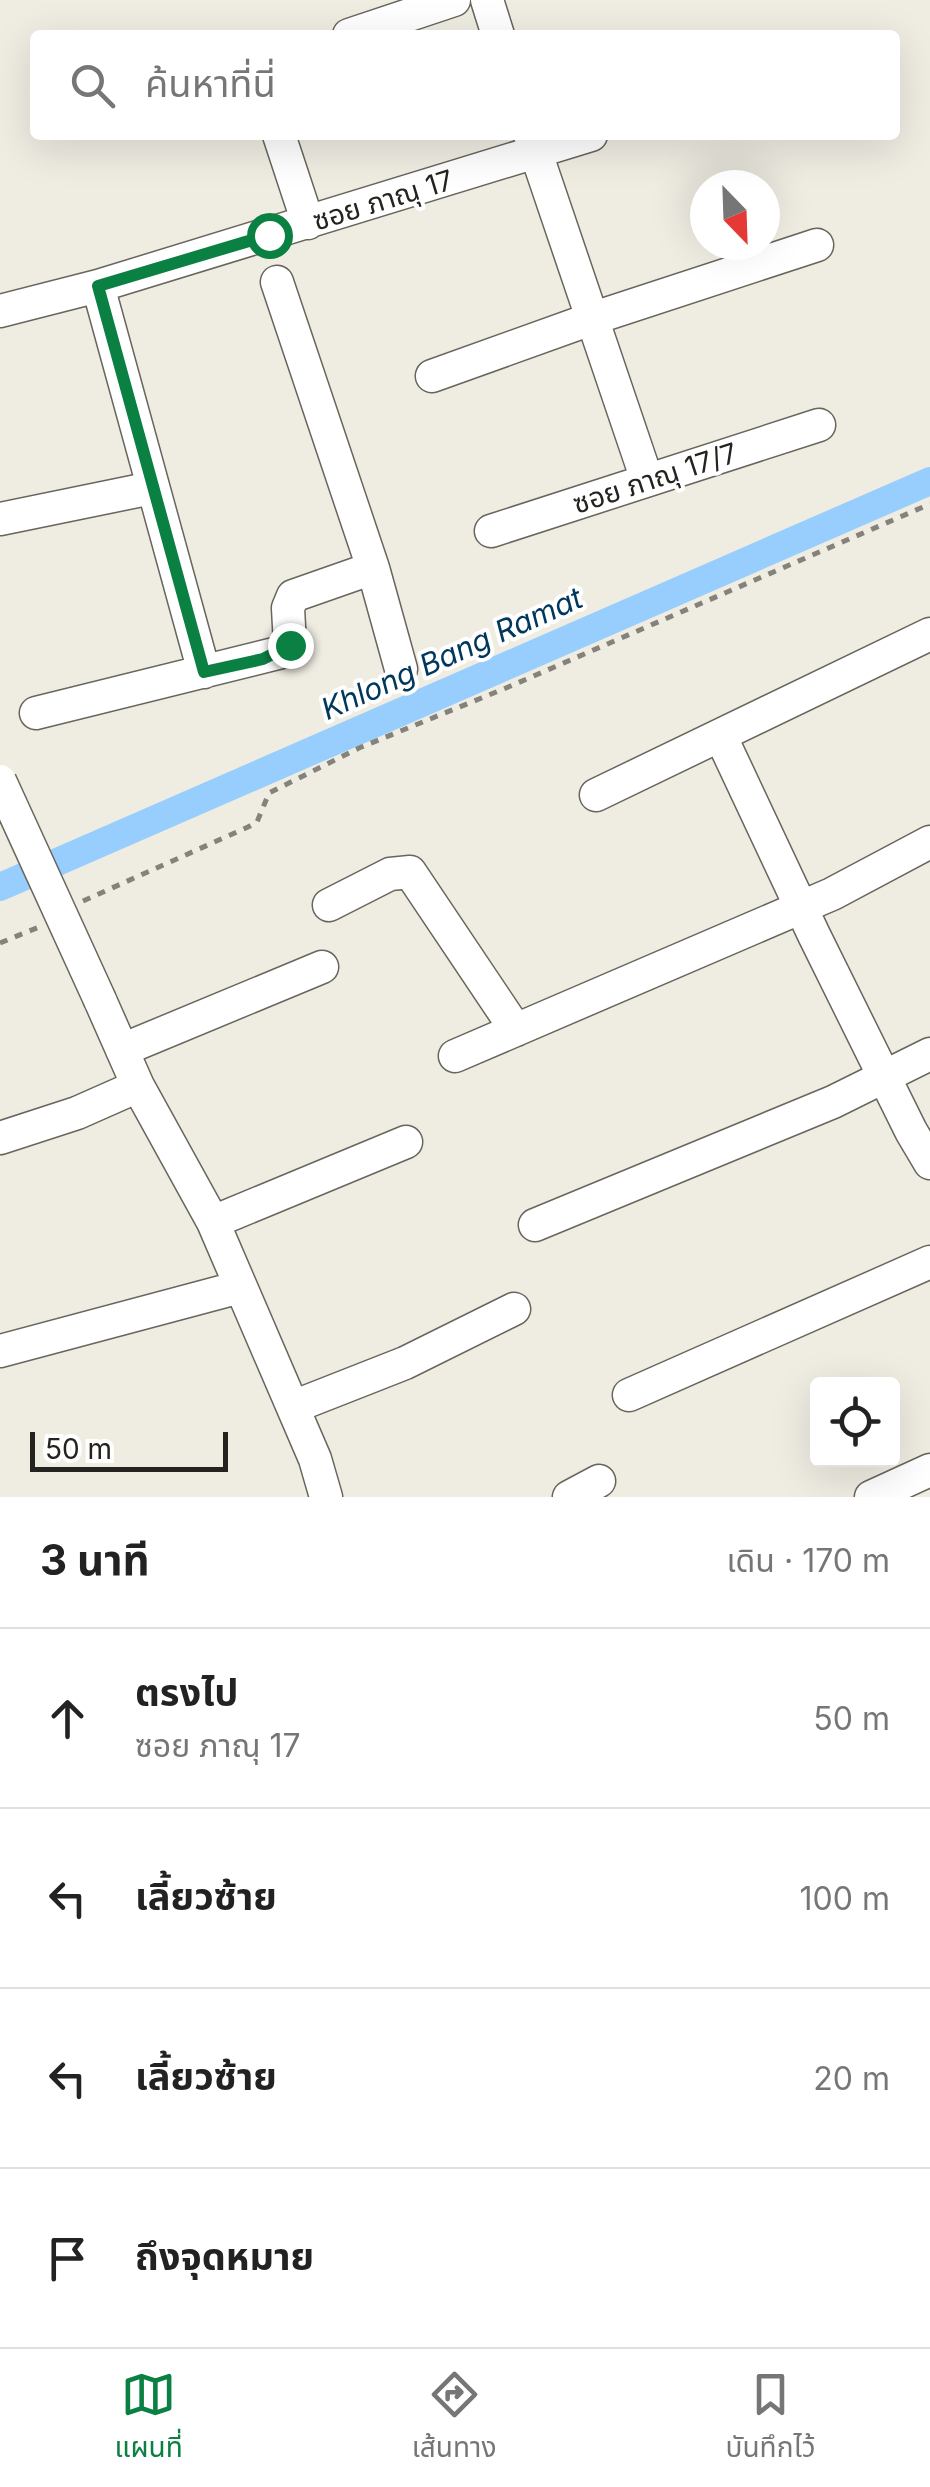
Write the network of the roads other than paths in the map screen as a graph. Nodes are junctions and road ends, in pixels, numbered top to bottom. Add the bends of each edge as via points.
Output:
1 (454, 0) edge
2 (487, 0) edge
3 (364, 30) edge
4 (496, 30) edge
5 (282, 140) edge
6 (558, 140) edge
7 (532, 144) edge
8 (308, 223) junction
9 (817, 246) dead end
10 (276, 282) dead end
11 (98, 286) junction
12 (0, 311) edge
13 (590, 320) junction
14 (432, 376) dead end
15 (819, 425) dead end
16 (647, 480) junction
17 (152, 488) junction
18 (0, 518) edge
19 (491, 531) dead end
20 (373, 568) junction
21 (930, 634) edge
22 (401, 669) dead end
23 (204, 672) junction
24 (36, 713) dead end
25 (721, 737) junction
26 (0, 781) edge
27 (596, 795) dead end
28 (930, 842) edge
29 (329, 905) dead end
30 (801, 907) junction
31 (322, 967) dead end
32 (516, 1030) junction
33 (122, 1050) junction
34 (930, 1054) edge
35 (455, 1056) dead end
36 (884, 1077) junction
37 (138, 1086) junction
38 (0, 1138) edge
39 (406, 1142) dead end
40 (930, 1163) edge
41 (213, 1222) junction
42 (534, 1226) dead end
43 (930, 1262) edge
44 (240, 1287) junction
45 (514, 1309) dead end
46 (0, 1351) edge
47 (629, 1395) dead end
48 (293, 1407) junction
49 (930, 1470) edge
50 (600, 1481) dead end
51 (326, 1497) edge
52 (569, 1497) edge
53 (871, 1497) edge

1 - 3 street
2 - 4 street
5 - 8 street
6 - 7 street, ซอย ภาณุ 17
7 - 8 street, ซอย ภาณุ 17
7 - 13 street
8 - 11 street, ซอย ภาณุ 17
9 - 13 street
10 - 20 street
11 - 12 street, ซอย ภาณุ 17
11 - 17 street
13 - 14 street
13 - 16 street
15 - 16 street, ซอย ภาณุ 17/7
16 - 19 street, ซอย ภาณุ 17/7
17 - 18 street
17 - 23 street
20 - 22 street
20 - 23 street via 293,596 290,645 282,652
21 - 25 street
23 - 24 street
25 - 27 street
25 - 30 street
26 - 33 street, bridge
28 - 30 street
29 - 32 street via 390,874 410,872
30 - 32 street
30 - 36 street
31 - 33 street
32 - 35 street
33 - 37 street
34 - 36 street
36 - 40 street
36 - 42 street
37 - 38 street
37 - 41 street
39 - 41 street
41 - 44 street
43 - 47 street
44 - 46 street
44 - 48 street
45 - 48 street
48 - 51 street
49 - 53 street
50 - 52 street

